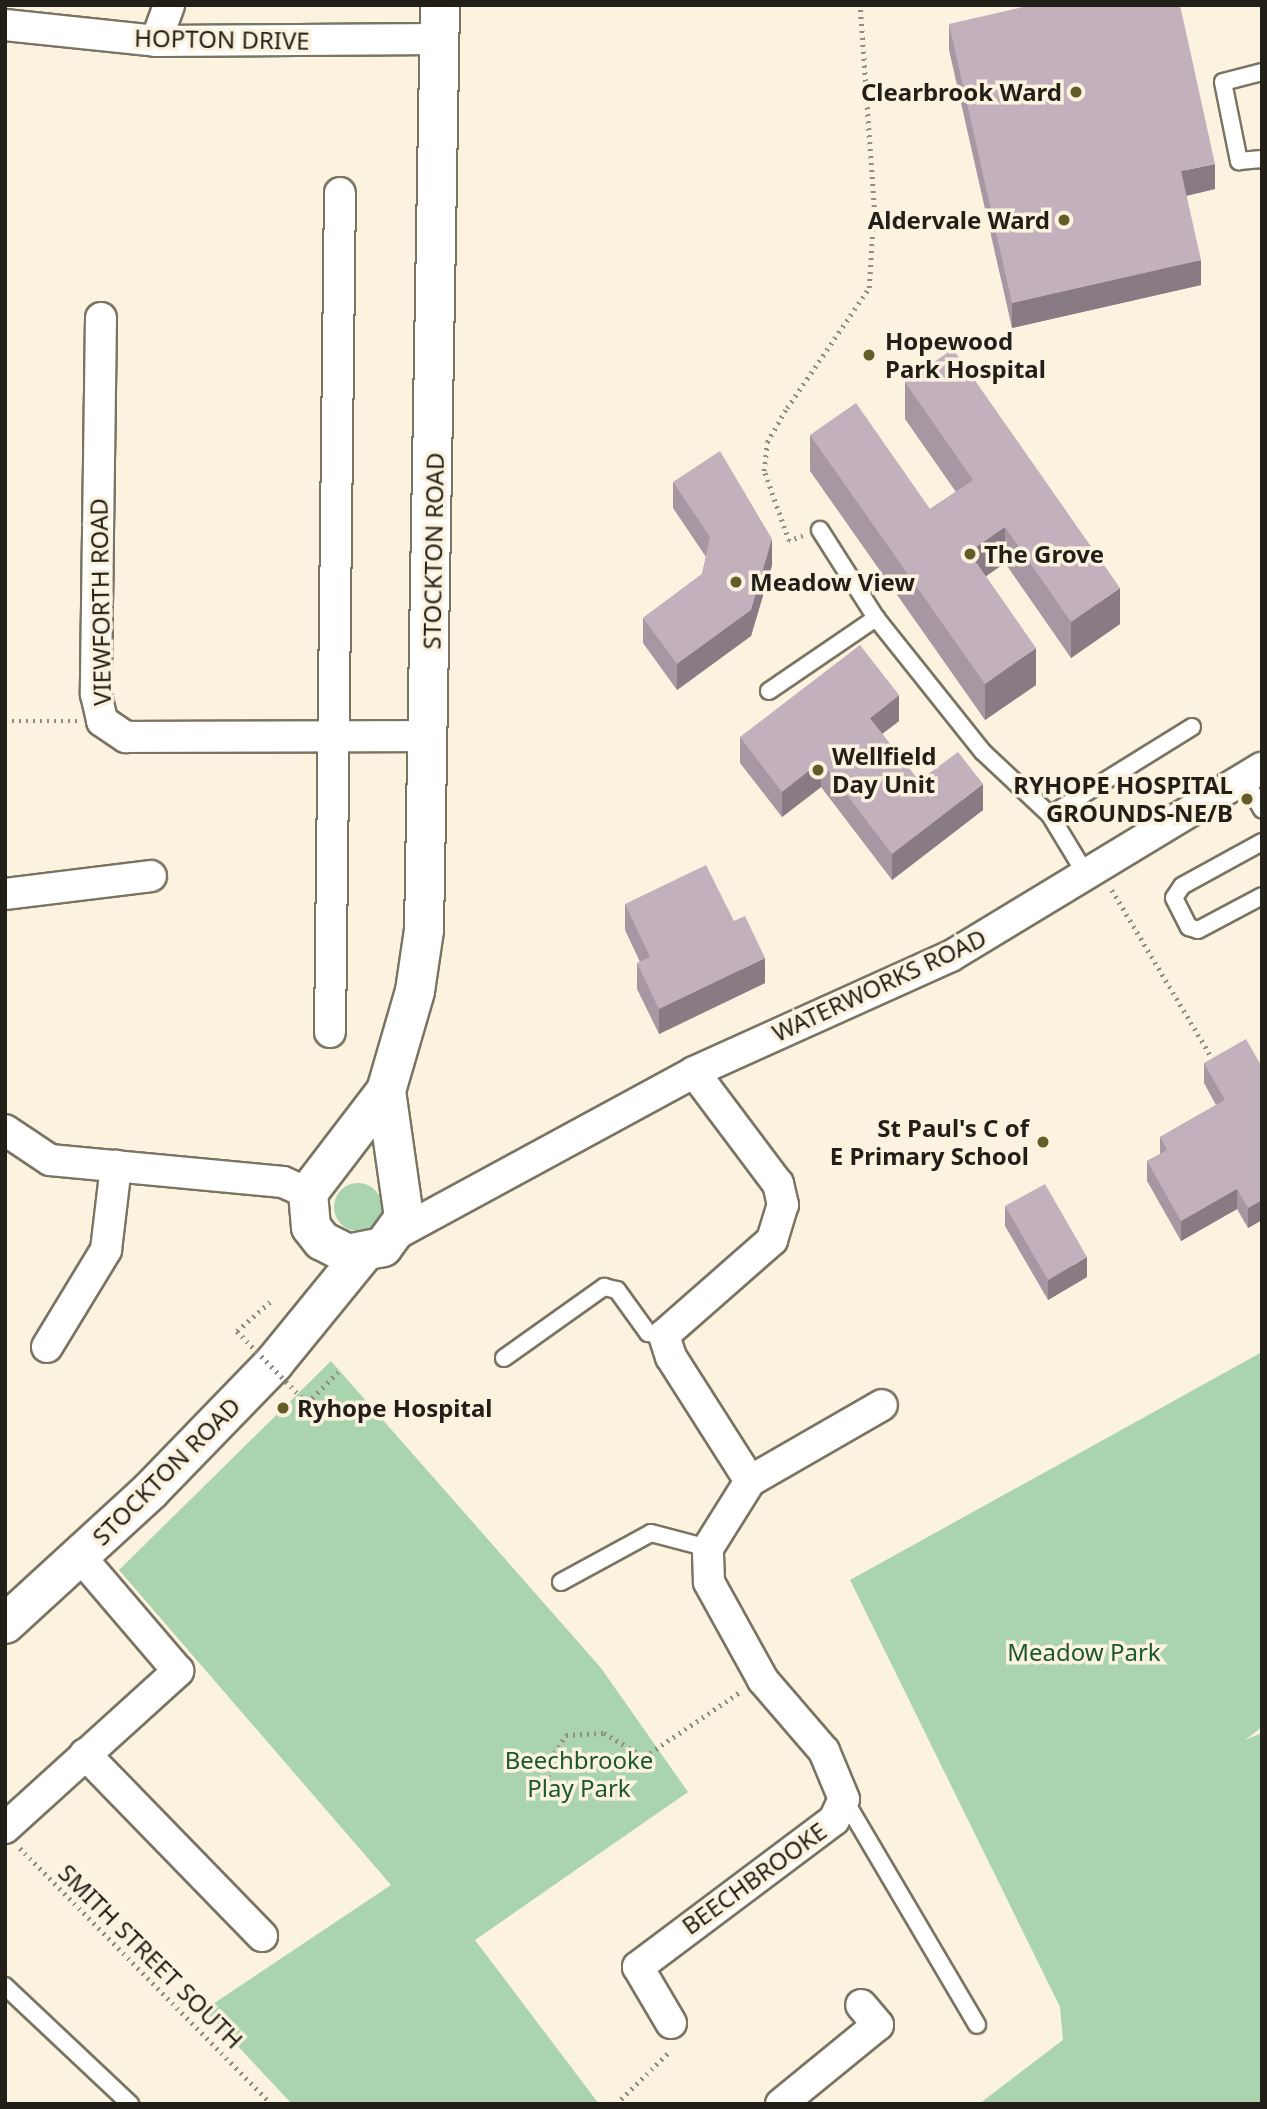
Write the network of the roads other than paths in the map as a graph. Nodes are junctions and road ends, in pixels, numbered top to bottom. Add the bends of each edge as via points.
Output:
1 (169, 5) edge
2 (440, 22) edge
3 (5, 25) edge
4 (156, 41) junction
5 (1262, 72) edge
6 (1262, 159) edge
7 (340, 193) dead end
8 (102, 318) dead end
9 (820, 530) road end
10 (876, 618) junction
11 (769, 691) dead end
12 (1192, 727) dead end
13 (430, 736) junction
14 (331, 737) junction
15 (1253, 774) edge
16 (1262, 809) edge
17 (1050, 815) junction
18 (1262, 842) edge
19 (1093, 872) junction
20 (151, 876) dead end
21 (5, 894) edge
22 (1262, 896) edge
23 (330, 1032) dead end
24 (694, 1072) junction
25 (386, 1091) junction
26 (5, 1130) edge
27 (116, 1166) junction
28 (318, 1178) junction
29 (399, 1180) junction
30 (487, 1188) junction
31 (398, 1233) junction
32 (322, 1241) junction
33 (363, 1254) junction
34 (320, 1311) junction
35 (664, 1335) junction
36 (47, 1347) dead end
37 (504, 1358) dead end
38 (882, 1405) dead end
39 (750, 1480) junction
40 (708, 1548) junction
41 (79, 1555) junction
42 (561, 1582) dead end
43 (5, 1624) edge
44 (85, 1754) junction
45 (844, 1799) junction
46 (10, 1835) edge
47 (262, 1936) dead end
48 (5, 1986) edge
49 (861, 2005) dead end
50 (671, 2023) road end
51 (977, 2025) dead end
52 (130, 2104) edge
53 (781, 2104) edge

1 - 4 street
2 - 4 street, HOPTON DRIVE
2 - 13 main road, STOCKTON ROAD
3 - 4 street, HOPTON DRIVE
5 - 6 lane via 1223,82 1239,161
7 - 14 street
8 - 14 street, VIEWFORTH ROAD via 96,694 102,721 126,737
9 - 10 lane
10 - 11 lane
10 - 17 lane via 983,752
12 - 17 lane
13 - 14 street, VIEWFORTH ROAD
13 - 25 main road, STOCKTON ROAD via 424,930 415,991
14 - 23 street
15 - 16 lane
15 - 19 street, WATERWORKS ROAD
17 - 19 lane
18 - 22 lane via 1182,886 1174,898 1189,927 1198,929
19 - 24 street, WATERWORKS ROAD via 951,956
20 - 21 street
24 - 30 street, WATERWORKS ROAD
24 - 35 street via 778,1184 783,1205 772,1240
25 - 28 main road, STOCKTON ROAD
25 - 29 main road, STOCKTON ROAD
26 - 27 street via 50,1160
27 - 28 street via 283,1182
27 - 36 street via 106,1250
28 - 29 main road via 364,1156
28 - 32 main road via 306,1210
29 - 30 street, WATERWORKS ROAD via 459,1196
29 - 31 main road, STOCKTON ROAD via 404,1218
30 - 31 street, WATERWORKS ROAD
31 - 33 main road, STOCKTON ROAD
32 - 33 main road
32 - 34 main road
33 - 34 main road, STOCKTON ROAD
34 - 41 main road, STOCKTON ROAD via 151,1490
35 - 37 lane via 648,1333 617,1290 604,1287
35 - 39 street via 671,1357
38 - 39 street
39 - 40 street
40 - 42 lane via 652,1533
40 - 45 street, BEECHBROOKE via 709,1582 763,1680 824,1751
41 - 43 main road, STOCKTON ROAD
41 - 44 street via 178,1671
44 - 46 street
44 - 47 street
45 - 50 street, BEECHBROOKE via 834,1820 638,1967
45 - 51 lane
48 - 52 lane
49 - 53 street via 878,2025

